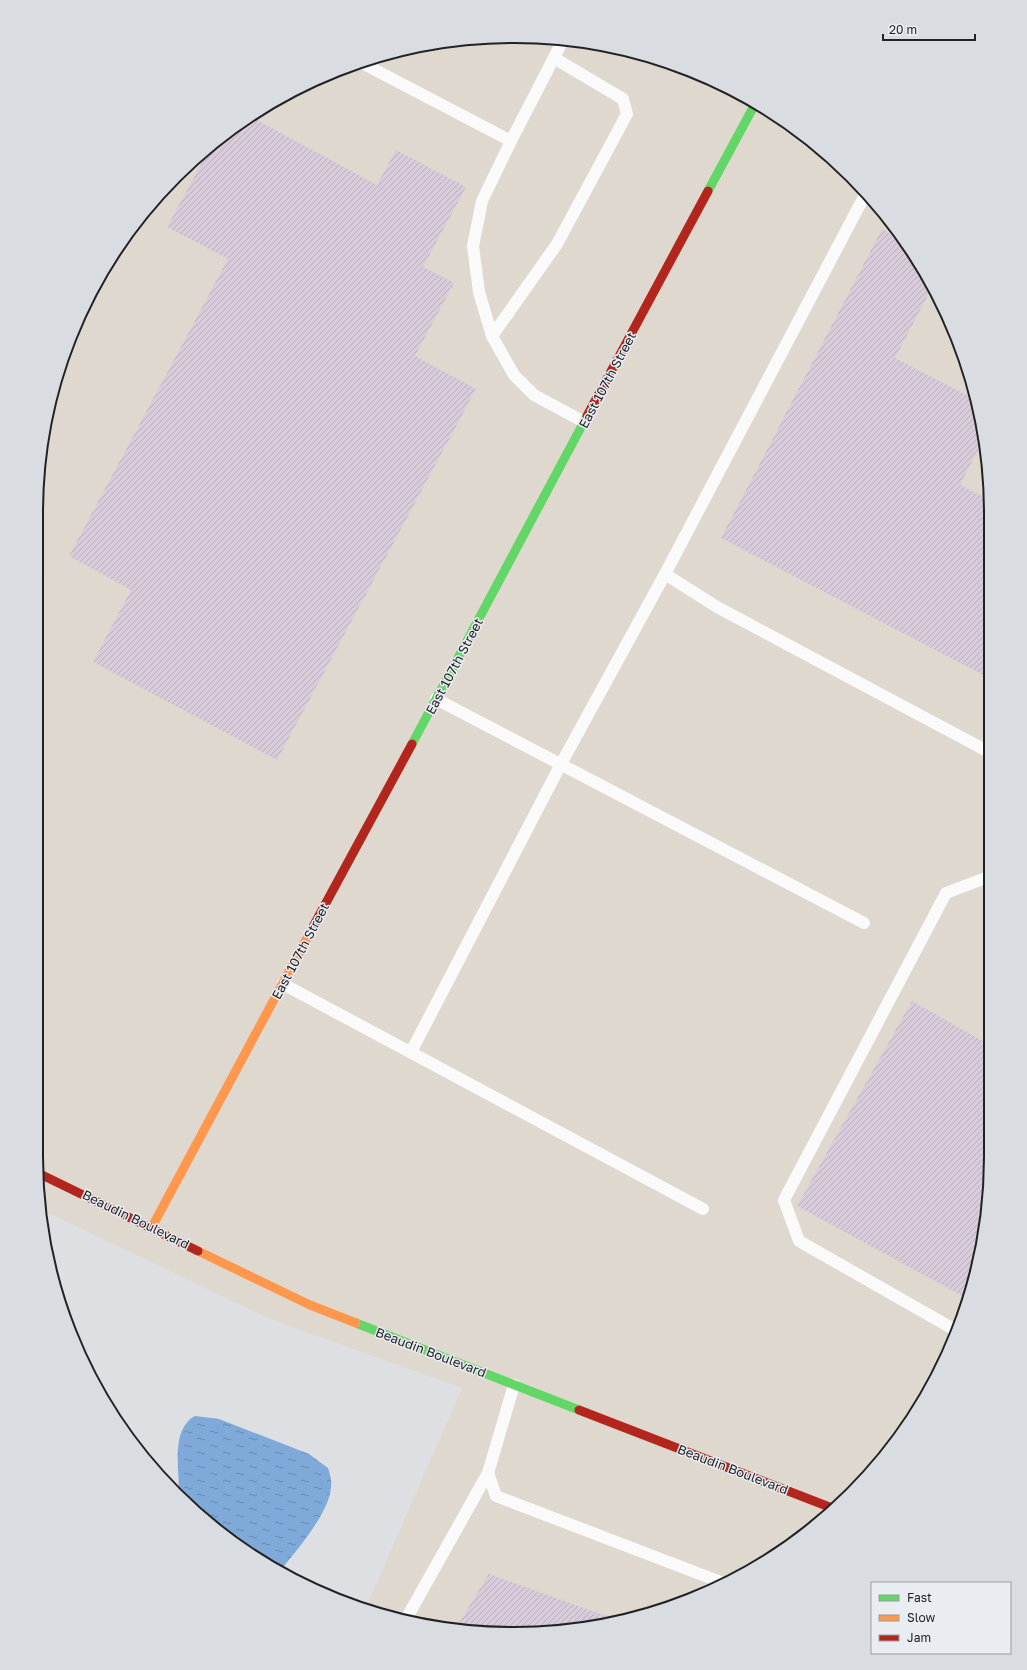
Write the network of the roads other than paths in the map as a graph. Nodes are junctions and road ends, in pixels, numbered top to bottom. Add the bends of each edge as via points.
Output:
1 (560, 46) edge
2 (554, 58) junction
3 (368, 66) edge
4 (753, 108) edge
5 (511, 141) junction
6 (863, 199) edge
7 (492, 336) junction
8 (584, 422) junction
9 (665, 574) junction
10 (436, 699) junction
11 (984, 749) edge
12 (561, 764) junction
13 (984, 879) edge
14 (864, 923) dead end
15 (283, 984) junction
16 (411, 1052) junction
17 (44, 1176) edge
18 (703, 1209) dead end
19 (152, 1227) junction
20 (952, 1327) edge
21 (514, 1385) junction
22 (488, 1473) junction
23 (828, 1506) edge
24 (717, 1580) edge
25 (408, 1615) edge

1 - 2 lane
2 - 5 lane
2 - 7 lane via 622,99 627,114 558,244
3 - 5 lane
4 - 8 street, East 107th Street
5 - 7 lane via 482,201 472,246 479,292
6 - 9 lane
7 - 8 lane via 514,375 534,395
8 - 10 street, East 107th Street
9 - 11 lane via 717,607
9 - 12 lane
10 - 12 lane
10 - 15 street, East 107th Street
12 - 14 lane
12 - 16 lane
13 - 20 lane via 946,893 784,1200 798,1241
15 - 16 lane
15 - 19 street, East 107th Street
16 - 18 lane
17 - 19 street, Beaudin Boulevard
19 - 21 street, Beaudin Boulevard via 310,1305
21 - 22 lane
21 - 23 street, Beaudin Boulevard
22 - 24 lane via 496,1496
22 - 25 lane

